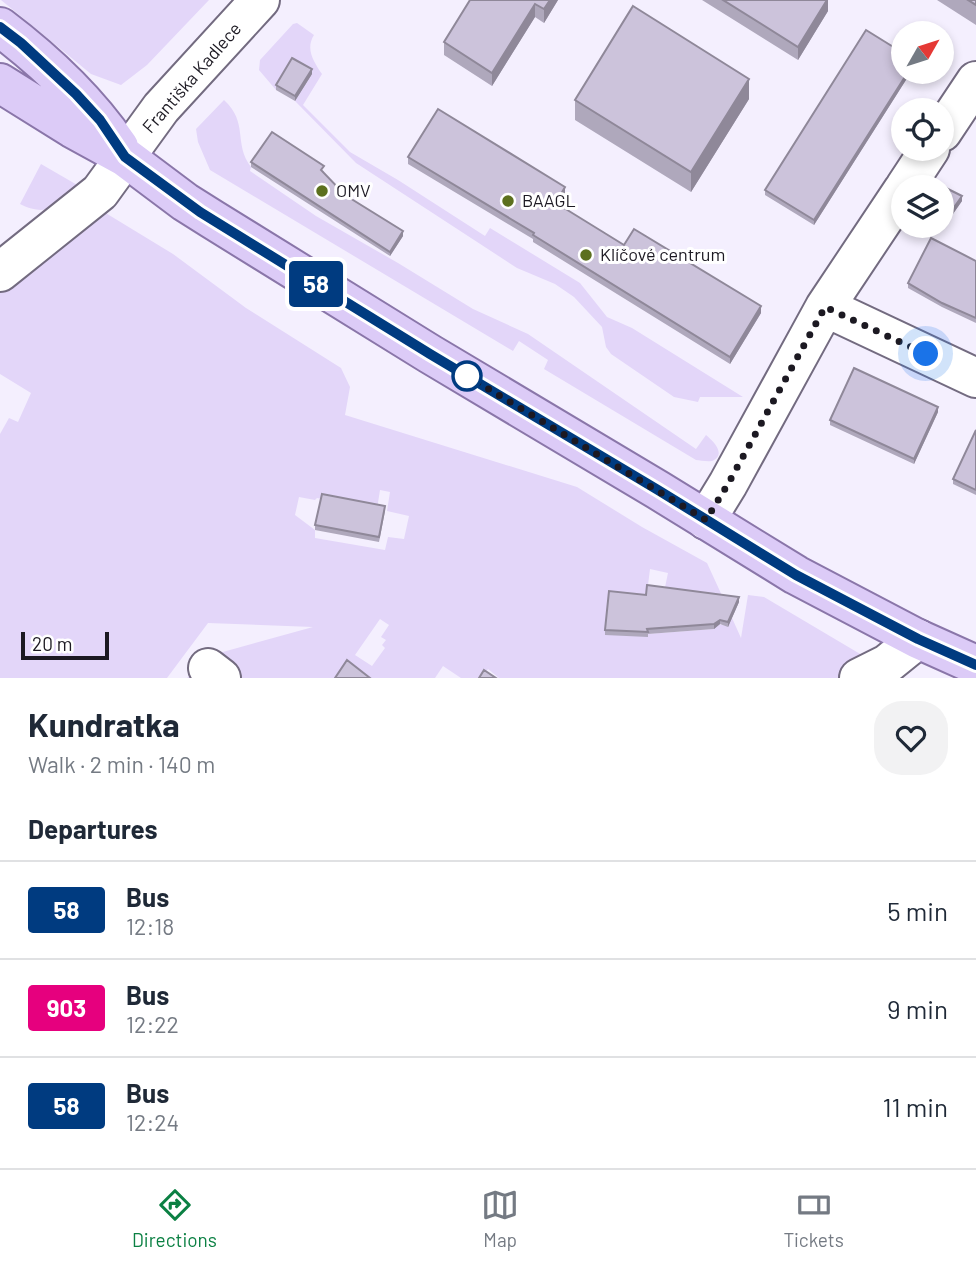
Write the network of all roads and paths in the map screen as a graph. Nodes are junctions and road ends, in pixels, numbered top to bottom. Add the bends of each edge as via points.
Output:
1 (260, 0) edge
2 (0, 27) edge
3 (976, 81) edge
4 (0, 83) edge
5 (954, 114) edge
6 (125, 157) junction
7 (891, 208) edge
8 (0, 272) edge
9 (825, 307) junction
10 (976, 378) edge
11 (706, 520) junction
12 (918, 639) junction
13 (976, 665) edge
14 (859, 678) edge

1 - 6 street, Františka Kadlece via 161,108
2 - 6 main road via 76,94
3 - 5 street
4 - 6 main road
6 - 8 street, Františka Kadlece via 100,192
6 - 11 main road via 212,219
7 - 9 street
9 - 10 street
9 - 11 street
11 - 12 main road via 796,575
12 - 13 main road
12 - 14 street via 887,664

